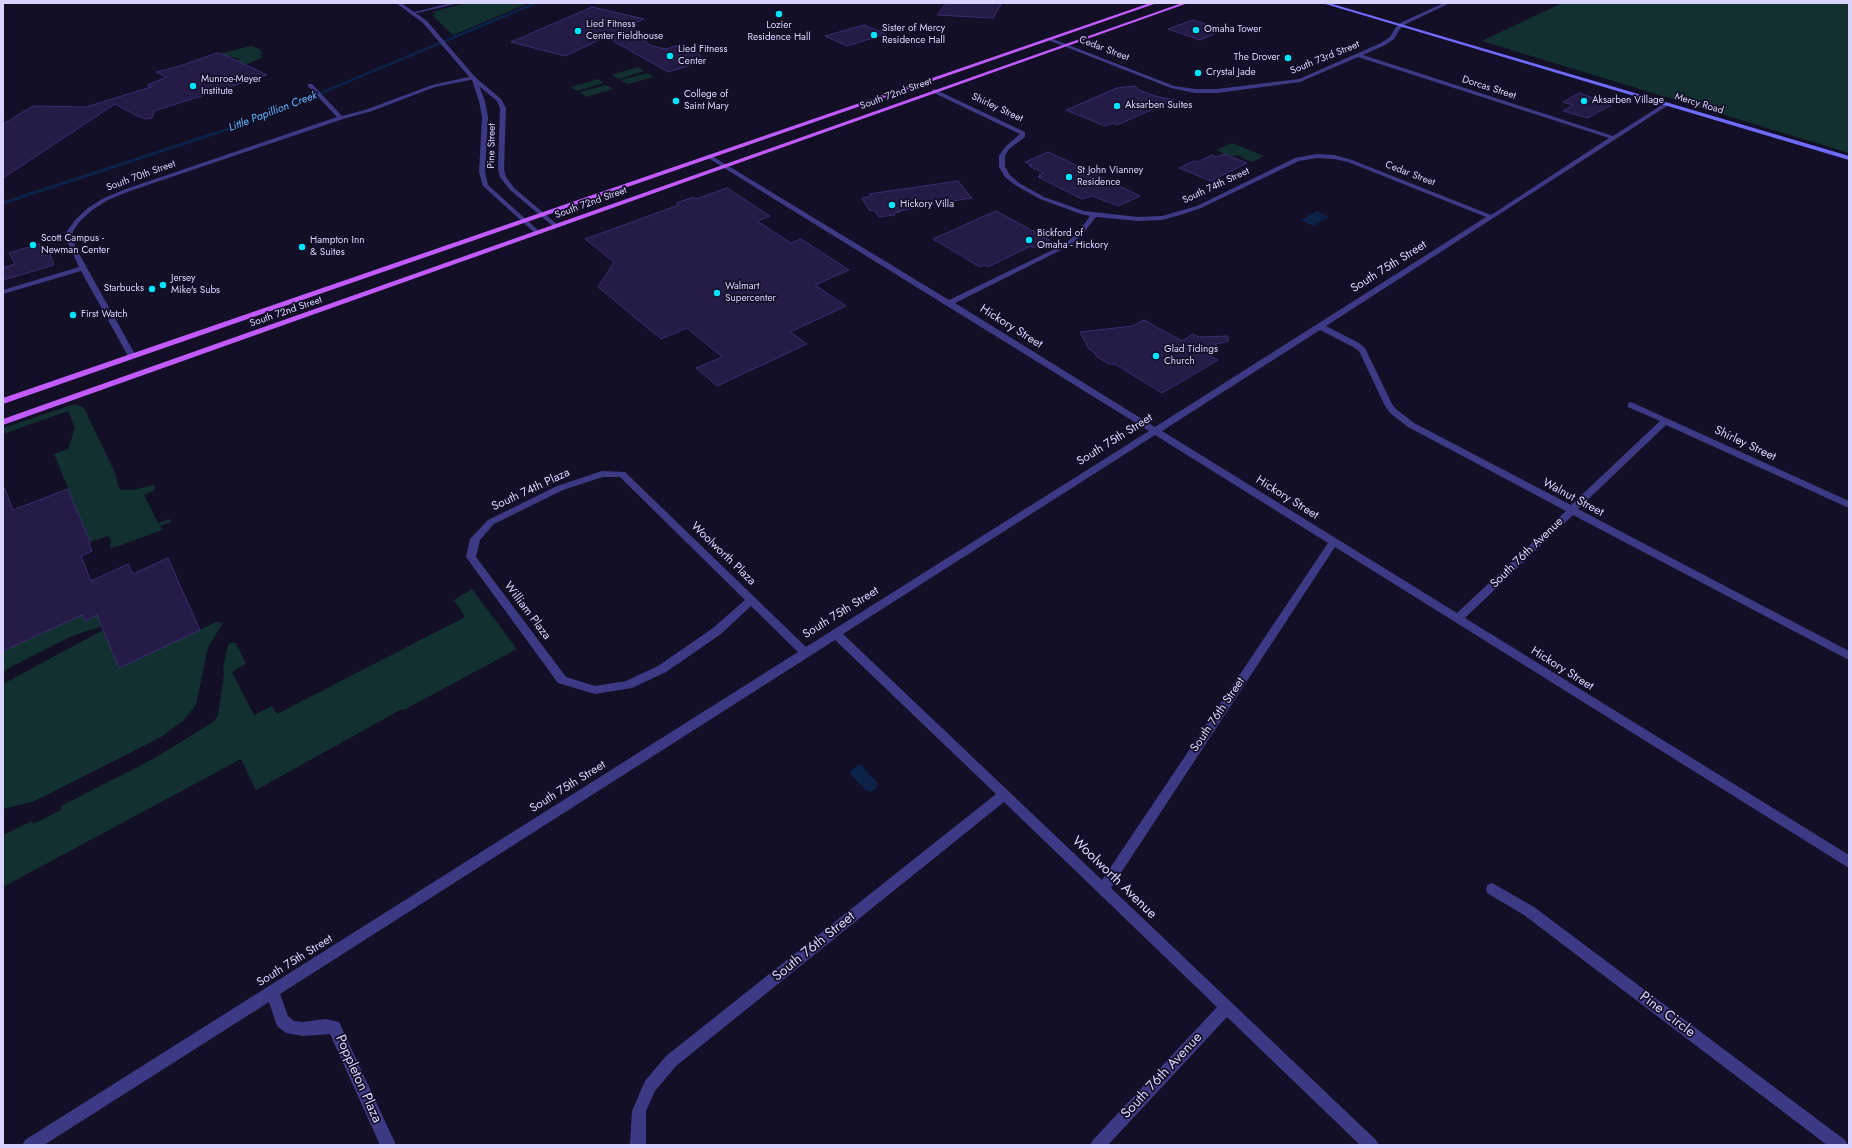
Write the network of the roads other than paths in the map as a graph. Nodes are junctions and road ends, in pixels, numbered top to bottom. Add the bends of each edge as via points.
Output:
1 (398, 3) edge
2 (457, 3) edge
3 (1155, 3) edge
4 (1186, 3) edge
5 (1324, 3) edge
6 (1341, 3) edge
7 (1448, 3) edge
8 (413, 13) junction
9 (1402, 24) junction
10 (1051, 40) junction
11 (1065, 45) junction
12 (1358, 55) junction
13 (473, 78) junction
14 (310, 85) dead end
15 (934, 91) junction
16 (1195, 91) joint
17 (1667, 104) junction
18 (341, 118) junction
19 (1614, 138) junction
20 (1321, 156) joint
21 (710, 157) junction
22 (1849, 158) edge
23 (725, 166) junction
24 (543, 214) junction
25 (1094, 215) junction
26 (1491, 217) junction
27 (525, 220) junction
28 (556, 226) junction
29 (538, 233) junction
30 (83, 268) junction
31 (3, 292) edge
32 (949, 303) junction
33 (1319, 326) junction
34 (132, 356) junction
35 (3, 401) edge
36 (1630, 405) dead end
37 (1665, 421) junction
38 (3, 422) edge
39 (1155, 430) junction
40 (622, 474) joint
41 (1849, 505) edge
42 (1572, 510) junction
43 (1334, 541) junction
44 (471, 557) joint
45 (751, 600) junction
46 (1458, 619) junction
47 (835, 633) junction
48 (805, 652) junction
49 (1849, 656) edge
50 (1004, 795) junction
51 (1849, 862) edge
52 (1103, 889) junction
53 (1492, 889) dead end
54 (272, 991) junction
55 (1226, 1007) junction
56 (30, 1145) edge
57 (388, 1145) edge
58 (638, 1145) edge
59 (1098, 1145) edge
60 (1371, 1145) edge
61 (1840, 1145) edge

1 - 8 street, Pine Street
2 - 8 street
3 - 10 main road, South 72nd Street
4 - 11 main road, South 72nd Street
5 - 9 main road, Mercy Road
6 - 9 main road, Mercy Road
7 - 9 street, South 73rd Street
8 - 13 street, Pine Street via 425,22
9 - 12 street, South 73rd Street via 1389,40
9 - 17 main road, Mercy Road
10 - 11 street, Cedar Street
10 - 21 main road, South 72nd Street
11 - 15 main road, South 72nd Street
11 - 16 street, Cedar Street via 1173,87
12 - 16 street, South 73rd Street via 1293,82 1217,92
12 - 19 street, Dorcas Street
13 - 18 street, South 70th Street via 429,88
13 - 24 street, Pine Street via 499,100 503,108 503,177 512,189
13 - 27 street, Pine Street via 482,101 485,118 483,179 492,193
14 - 18 street
15 - 23 main road, South 72nd Street
15 - 25 street, Shirley Street via 1023,133 1023,136 1007,148 1002,156 1002,167 1011,179 1058,205
17 - 19 street, South 75th Street
17 - 22 main road, Mercy Road
18 - 30 street, South 70th Street via 106,199 90,209 70,231 69,239
19 - 26 street, South 75th Street
20 - 25 street, South 74th Street via 1297,159 1199,207 1178,214 1138,219
20 - 26 street, Cedar Street via 1350,162
21 - 23 street, Hickory Street
21 - 24 main road, South 72nd Street
23 - 28 main road, South 72nd Street
23 - 32 street, Hickory Street
24 - 27 main road, South 72nd Street
24 - 28 street, Pine Street
25 - 32 street via 1079,235 1065,246
26 - 33 street, South 75th Street
27 - 29 street, Pine Street
27 - 34 main road, South 72nd Street
28 - 29 main road, South 72nd Street
29 - 38 main road, South 72nd Street
30 - 31 street
30 - 34 street, South 70th Street
32 - 39 street, Hickory Street
33 - 39 street, South 75th Street
33 - 42 street, Walnut Street via 1362,350 1388,404 1404,420
34 - 35 main road, South 72nd Street
36 - 37 street, Shirley Street
37 - 41 street, Shirley Street
37 - 42 street, South 76th Avenue
39 - 43 street, Hickory Street
39 - 47 street, South 75th Street
40 - 44 street, South 74th Plaza via 602,474 560,488 491,522 475,539
40 - 45 street, Woolworth Plaza
42 - 46 street, South 76th Avenue
42 - 49 street, Walnut Street
43 - 46 street, Hickory Street
43 - 52 street, South 76th Street
44 - 45 street, William Plaza via 562,680 595,690 628,685 662,669 717,631
45 - 48 street, Woolworth Plaza
46 - 51 street, Hickory Street
47 - 48 street, South 75th Street
47 - 50 street, Woolworth Avenue
48 - 54 street, South 75th Street
50 - 52 street, Woolworth Avenue
50 - 58 street, South 76th Street via 671,1061 650,1086 639,1111
52 - 55 street, Woolworth Avenue
53 - 61 street, Pine Circle via 1529,911
54 - 56 street, South 75th Street
54 - 57 street, Poppleton Plaza via 282,1021 291,1028 326,1026 338,1032
55 - 59 street, South 76th Avenue
55 - 60 street, Woolworth Avenue

